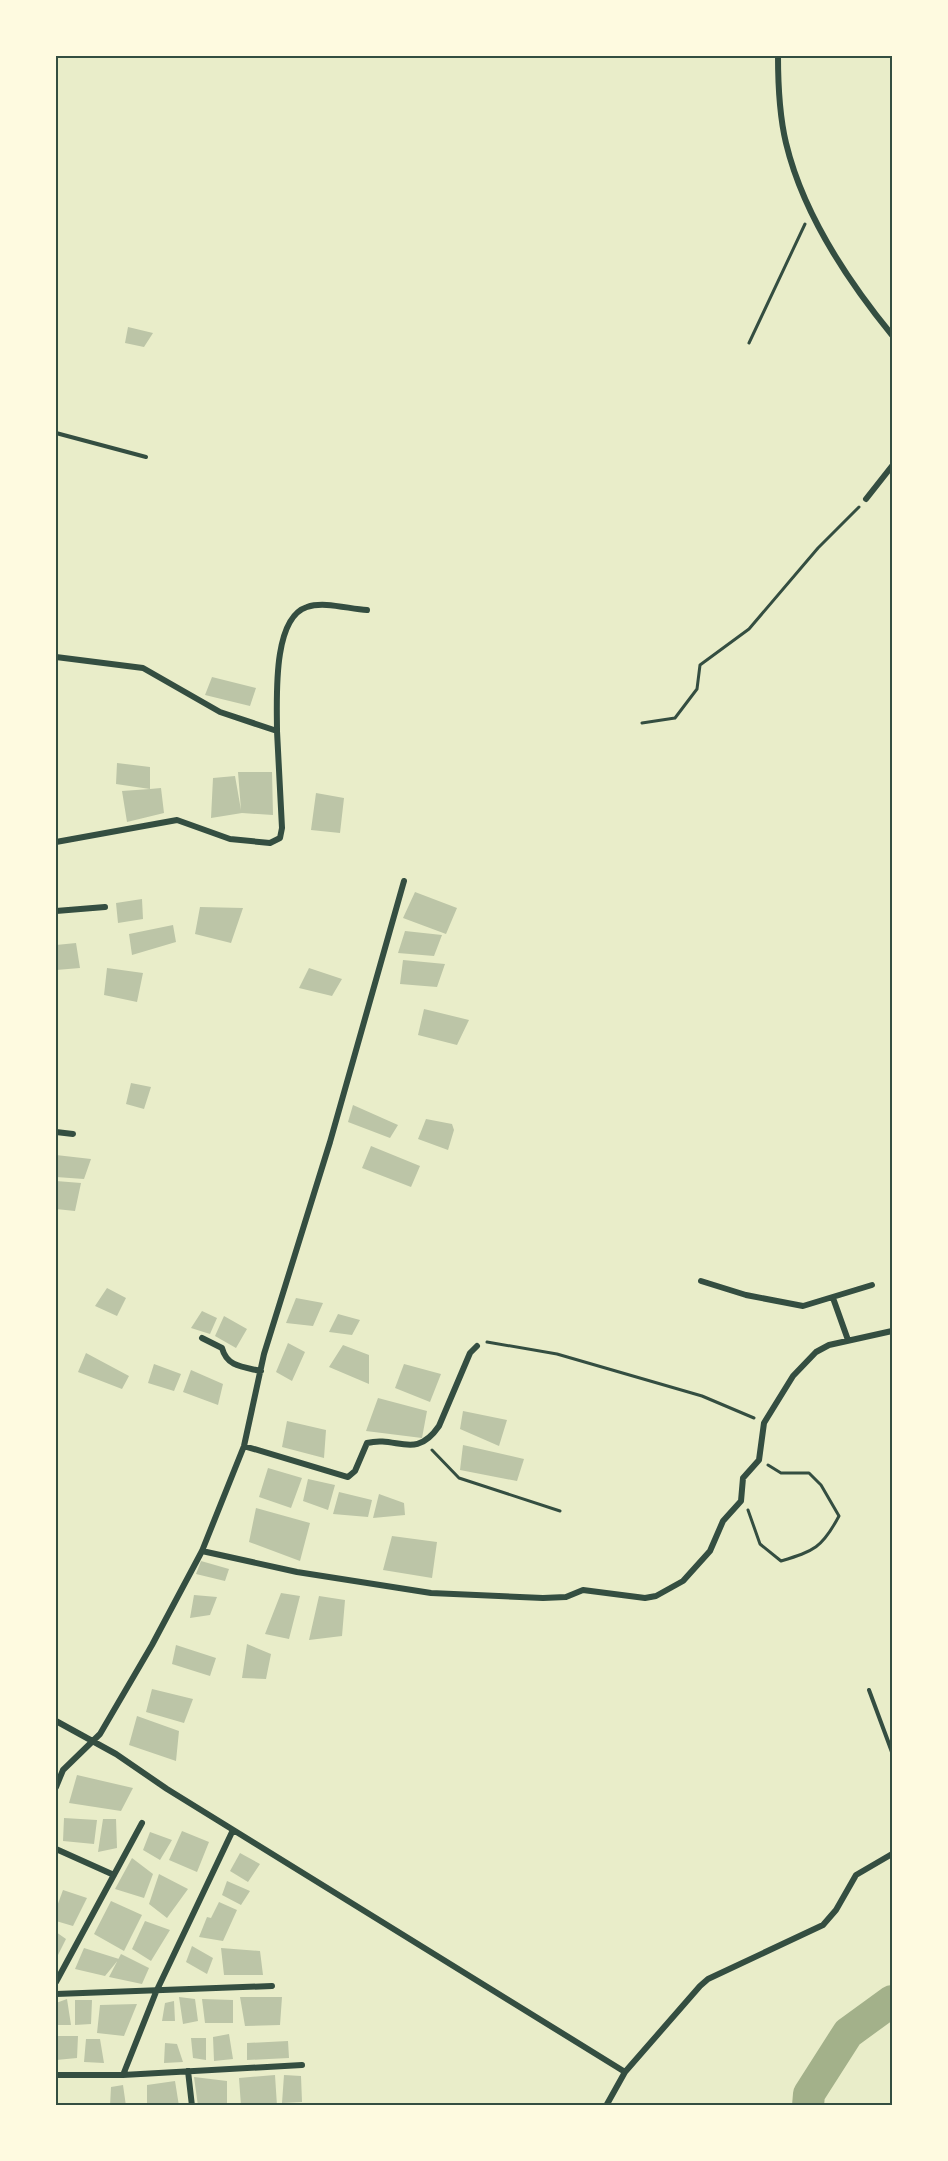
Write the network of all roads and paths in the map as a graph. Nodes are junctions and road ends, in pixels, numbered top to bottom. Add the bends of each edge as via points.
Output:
1 (778, 56) edge
2 (812, 212) junction
3 (892, 335) edge
4 (749, 343) dead end
5 (56, 433) edge
6 (146, 457) dead end
7 (892, 466) edge
8 (866, 500) joint
9 (367, 610) dead end
10 (56, 657) edge
11 (642, 723) dead end
12 (277, 731) junction
13 (56, 842) edge
14 (404, 881) dead end
15 (105, 907) dead end
16 (56, 911) edge
17 (56, 1132) edge
18 (73, 1134) dead end
19 (701, 1281) dead end
20 (872, 1285) dead end
21 (833, 1298) junction
22 (892, 1331) edge
23 (202, 1338) dead end
24 (848, 1340) junction
25 (477, 1346) joint
26 (261, 1371) junction
27 (764, 1423) junction
28 (425, 1442) junction
29 (244, 1446) junction
30 (759, 1460) junction
31 (743, 1494) junction
32 (560, 1511) dead end
33 (202, 1551) junction
34 (869, 1690) dead end
35 (56, 1721) edge
36 (94, 1741) junction
37 (892, 1752) edge
38 (56, 1787) edge
39 (142, 1823) dead end
40 (233, 1830) junction
41 (56, 1849) edge
42 (892, 1854) edge
43 (114, 1875) junction
44 (56, 1982) edge
45 (272, 1986) dead end
46 (156, 1992) junction
47 (56, 1994) edge
48 (302, 2065) dead end
49 (188, 2071) junction
50 (625, 2072) junction
51 (56, 2075) edge
52 (123, 2075) junction
53 (192, 2106) edge
54 (606, 2106) edge

1 - 2 street via 778,93 786,142
2 - 3 street via 859,294
2 - 4 path
5 - 6 lane
7 - 8 street
8 - 11 path via 749,629 700,664 697,689 675,718
9 - 12 street via 312,606 290,618 278,677
10 - 12 street via 143,668 220,712
12 - 13 street via 282,828 276,841 231,839 177,820
14 - 26 street
15 - 16 street
17 - 18 street
19 - 21 street via 803,1306
20 - 21 street
21 - 24 street
22 - 24 street
23 - 26 street via 222,1348 230,1364
24 - 27 street via 829,1345 807,1361
25 - 27 path via 488,1342 557,1354 702,1396
25 - 28 street via 470,1353 440,1426
26 - 29 street
27 - 30 street
28 - 29 street via 407,1447 367,1443 355,1472 348,1477
28 - 32 path via 459,1478
29 - 33 street
30 - 31 street via 743,1478
30 - 31 path via 782,1473 808,1473 821,1485 839,1516 813,1551 781,1561 759,1544
31 - 33 street via 723,1521 710,1551 689,1576 674,1588 645,1598 583,1590 566,1597 543,1598 431,1593 297,1572
33 - 36 street
34 - 37 lane
35 - 36 street
36 - 38 street via 63,1770
36 - 40 street
39 - 43 street
40 - 46 street
40 - 50 street
41 - 43 street
42 - 50 street via 856,1875 823,1925 708,1979
43 - 44 street
45 - 46 street
46 - 47 street
46 - 52 street
48 - 49 street
49 - 52 street
49 - 53 street
50 - 54 street
51 - 52 street

